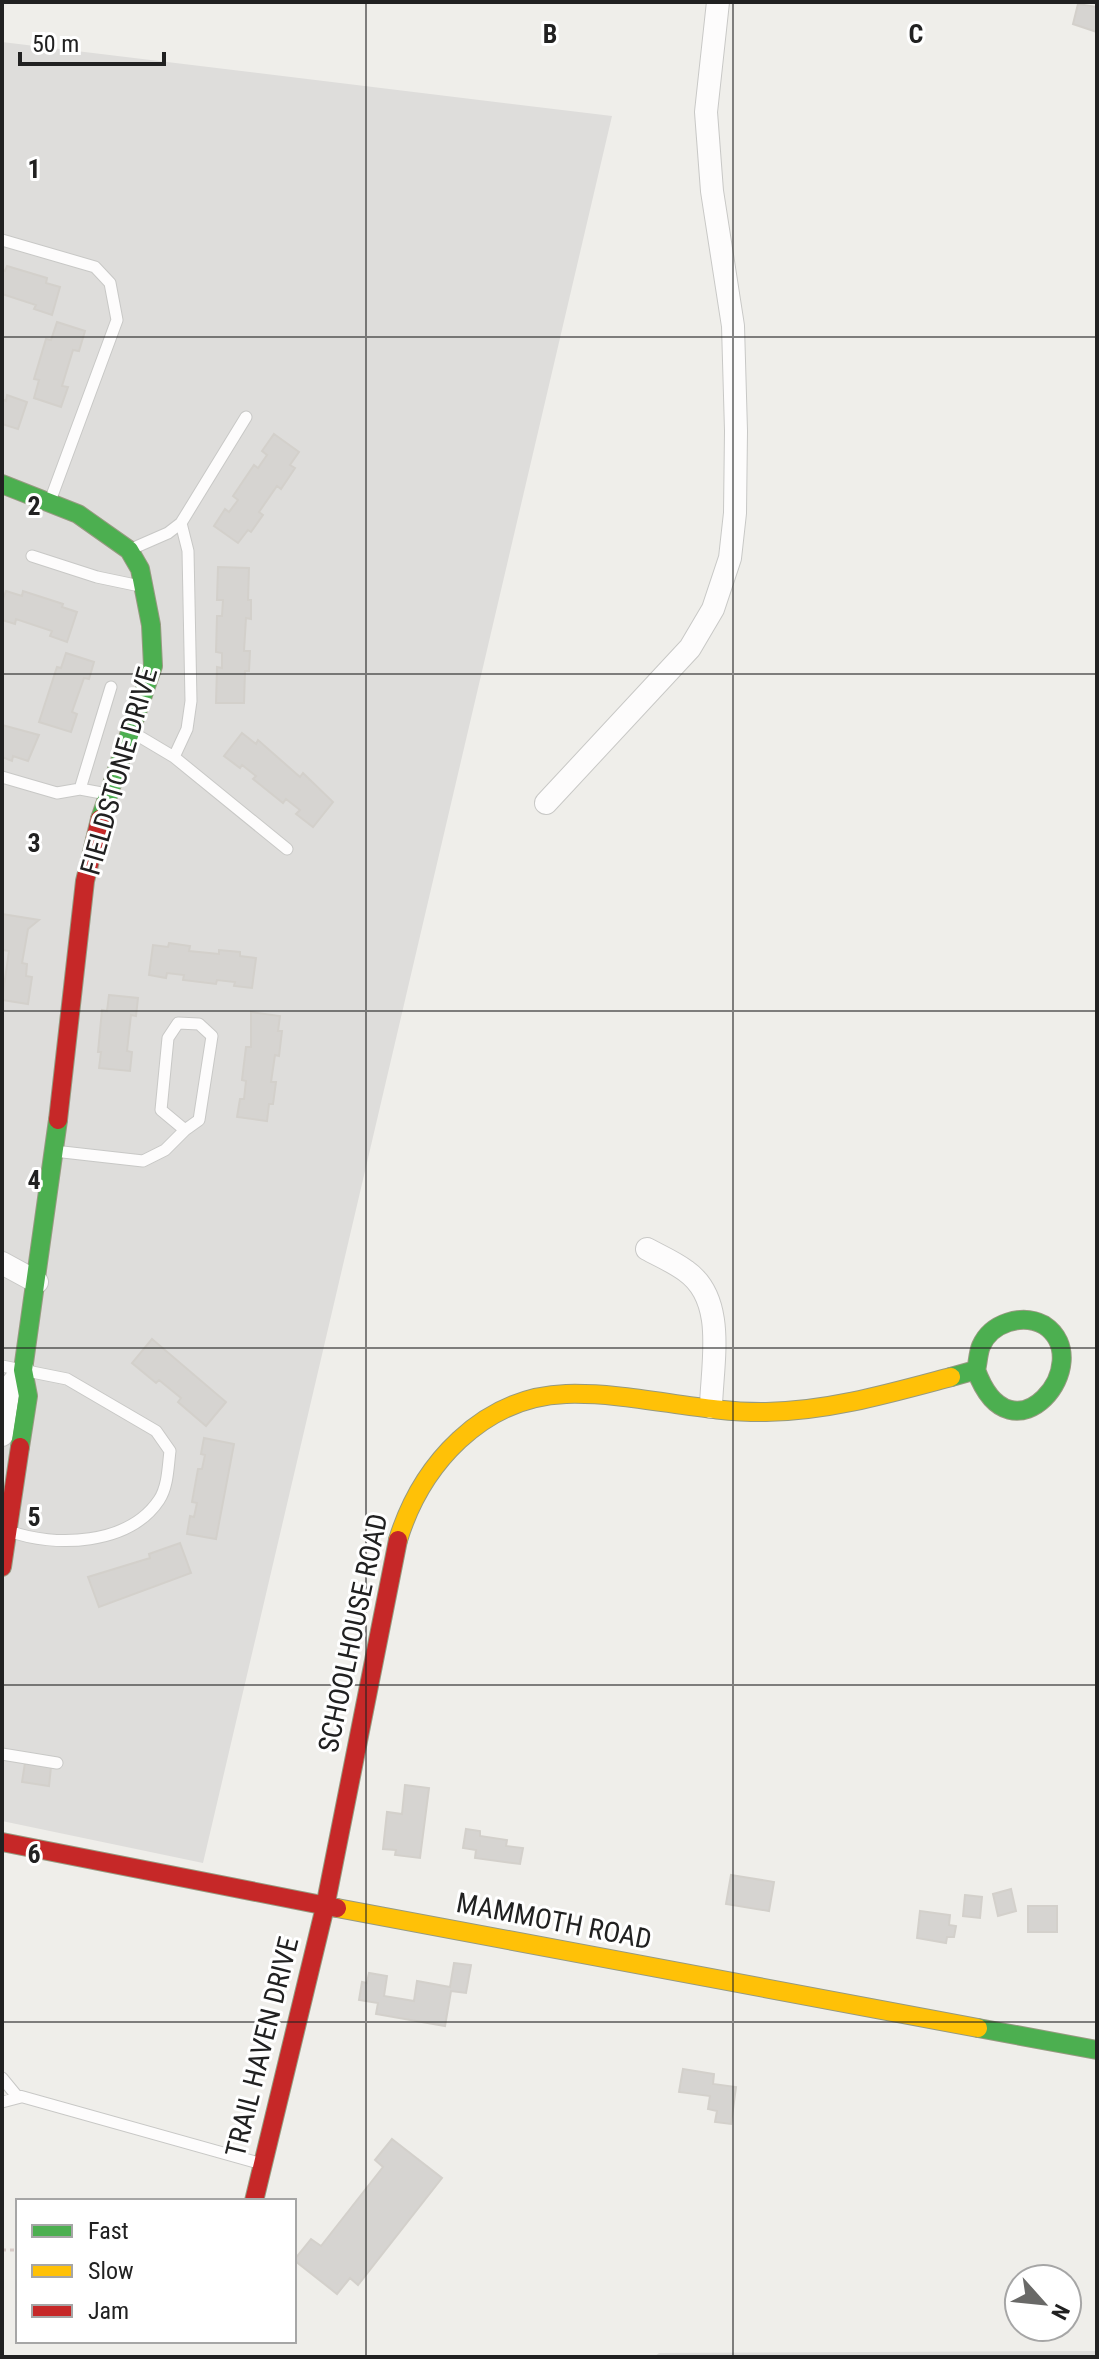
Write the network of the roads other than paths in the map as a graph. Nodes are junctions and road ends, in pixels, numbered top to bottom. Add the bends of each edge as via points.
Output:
1 (718, 2) edge
2 (2, 240) edge
3 (246, 417) dead end
4 (2, 484) edge
5 (49, 502) junction
6 (181, 523) junction
7 (129, 550) junction
8 (32, 556) dead end
9 (144, 587) junction
10 (111, 687) dead end
11 (131, 732) junction
12 (174, 757) junction
13 (2, 777) edge
14 (80, 789) junction
15 (108, 794) junction
16 (546, 803) dead end
17 (287, 849) dead end
18 (185, 1130) junction
19 (54, 1150) junction
20 (647, 1249) dead end
21 (2, 1263) edge
22 (37, 1282) junction
23 (12, 1368) edge
24 (976, 1370) junction
25 (711, 1407) junction
26 (2, 1435) edge
27 (5, 1530) edge
28 (2, 1567) edge
29 (2, 1754) edge
30 (57, 1763) dead end
31 (2, 1842) edge
32 (325, 1907) junction
33 (1097, 2050) edge
34 (2, 2078) edge
35 (22, 2096) junction
36 (2, 2102) edge
37 (263, 2164) junction
38 (254, 2199) edge

1 - 16 street via 706,112 733,326 736,459 730,558 713,609 690,648
2 - 5 lane via 95,267 110,283 115,308 117,320
3 - 6 lane
4 - 5 street
5 - 7 street via 78,514
6 - 7 lane
6 - 12 lane via 188,551 191,701 187,729
7 - 9 street, FIELDSTONE DRIVE
8 - 9 lane
9 - 11 street, FIELDSTONE DRIVE via 153,666
10 - 14 lane
11 - 12 lane
11 - 15 street, FIELDSTONE DRIVE
12 - 17 lane
13 - 14 lane via 57,793
14 - 15 lane
15 - 19 street, FIELDSTONE DRIVE via 85,881
18 - 18 lane via 199,1120 212,1036 199,1024 178,1023 168,1038 161,1110
18 - 19 lane via 165,1150 143,1161
19 - 22 street, FIELDSTONE DRIVE
20 - 25 street via 685,1271 706,1292 713,1317
21 - 22 street
22 - 23 street, FIELDSTONE DRIVE
23 - 26 street, FIELDSTONE DRIVE
23 - 27 street, FIELDSTONE DRIVE via 28,1396
23 - 27 lane via 67,1379 156,1431 170,1451 160,1499 136,1522 112,1534 69,1540 28,1538
24 - 24 street via 976,1355 991,1329 1018,1318 1047,1326 1068,1363 1058,1392 1032,1409 1002,1406 989,1397
24 - 25 street, SCHOOLHOUSE ROAD via 821,1406 785,1411
25 - 32 street, SCHOOLHOUSE ROAD via 551,1396 481,1422 422,1479 394,1554
27 - 28 street, FIELDSTONE DRIVE
29 - 30 lane
31 - 32 street, MAMMOTH ROAD
32 - 33 street, MAMMOTH ROAD
32 - 37 street, TRAIL HAVEN DRIVE
34 - 35 lane
35 - 36 lane
35 - 37 lane
37 - 38 street, TRAIL HAVEN DRIVE

